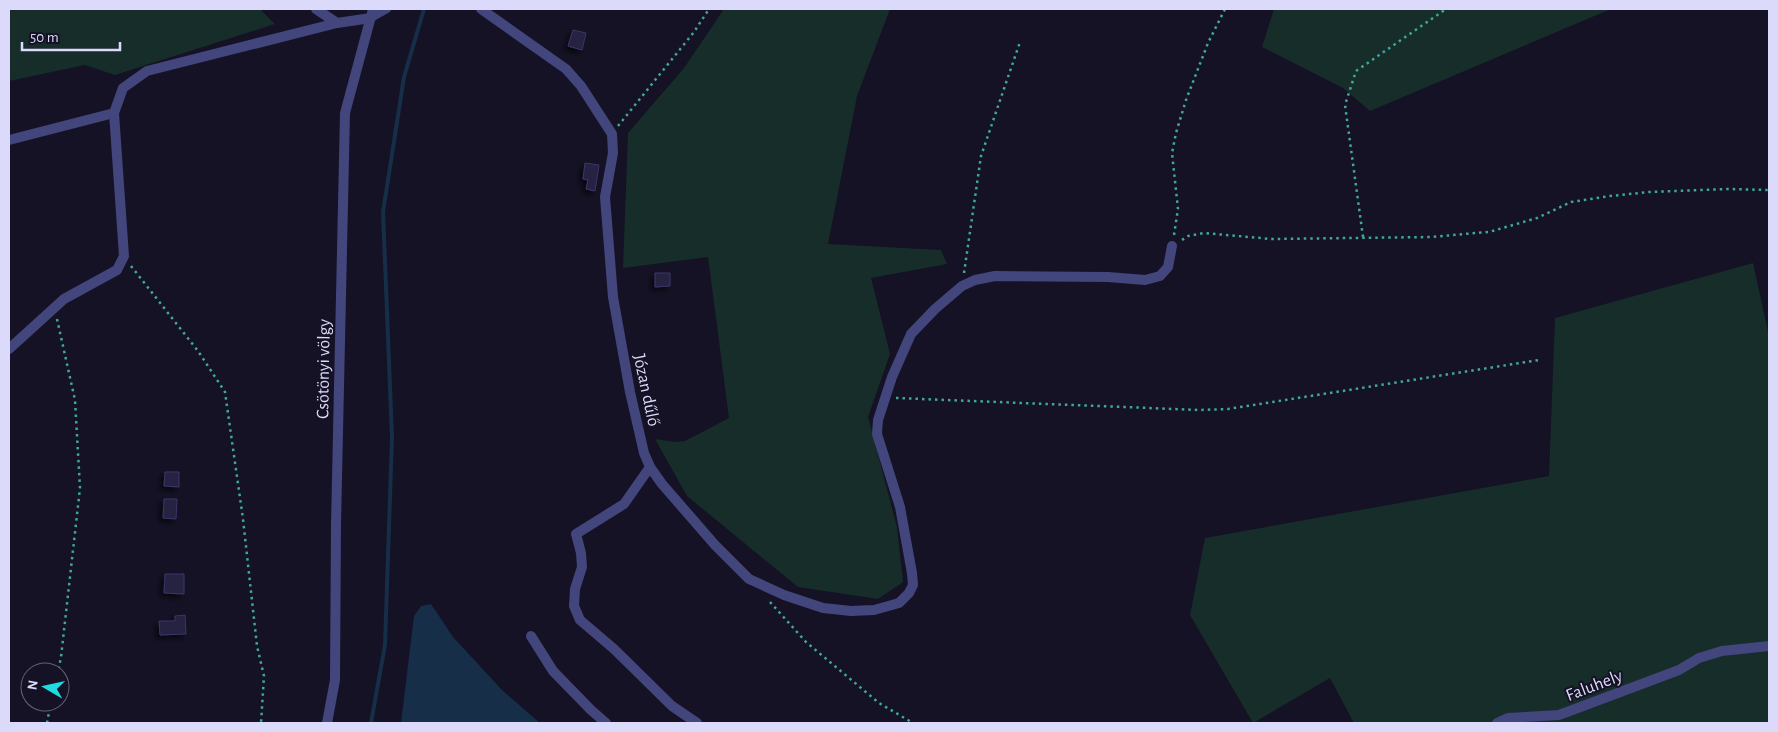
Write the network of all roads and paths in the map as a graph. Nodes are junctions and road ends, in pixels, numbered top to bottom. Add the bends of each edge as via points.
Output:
1 (316, 9) edge
2 (387, 9) edge
3 (481, 9) edge
4 (709, 9) edge
5 (1224, 9) edge
6 (1446, 9) edge
7 (372, 14) edge
8 (337, 23) junction
9 (1020, 42) dead end
10 (114, 113) junction
11 (612, 134) junction
12 (9, 140) edge
13 (1769, 190) edge
14 (1363, 237) junction
15 (1172, 246) junction
16 (124, 256) junction
17 (962, 286) junction
18 (55, 308) junction
19 (9, 349) edge
20 (1539, 360) dead end
21 (884, 398) junction
22 (650, 468) junction
23 (768, 600) dead end
24 (532, 636) dead end
25 (1769, 646) edge
26 (60, 662) edge
27 (261, 723) edge
28 (327, 723) edge
29 (606, 723) edge
30 (698, 723) edge
31 (913, 723) edge
32 (1497, 723) edge

1 - 8 street
2 - 7 lane
3 - 11 street via 566,70 581,86
4 - 11 path
5 - 15 path via 1189,92 1176,133 1172,153 1178,209
6 - 14 path via 1356,71 1345,105
7 - 8 street
7 - 28 street, Csötönyi völgy via 345,113 335,680
8 - 10 street via 147,71 123,88
9 - 17 path via 981,156
10 - 12 street
10 - 16 street
11 - 22 street, Józan dűlő via 613,153 605,197 613,297 630,392
13 - 14 path via 1699,190 1610,196 1571,202 1537,218 1489,232 1432,237
14 - 15 path via 1271,239 1204,233 1188,236
15 - 17 street via 1168,267 1160,276 1145,280 995,276
16 - 18 street via 117,270 64,299
16 - 27 path via 198,351 225,392 257,646 264,676
17 - 21 street, Józan dűlő via 912,334
18 - 19 street
18 - 26 path via 76,400 80,488
20 - 21 path via 1228,409
21 - 22 street, Józan dűlő via 877,434 900,507 912,573 909,593 899,603 874,610 823,608 749,579 715,546
22 - 30 street via 624,504 576,534 582,568 575,589 574,606 580,620 672,706
23 - 31 path via 806,642 879,703
24 - 29 street via 553,671
25 - 32 street, Faluhely via 1722,651 1699,658 1679,670 1559,715 1508,718

